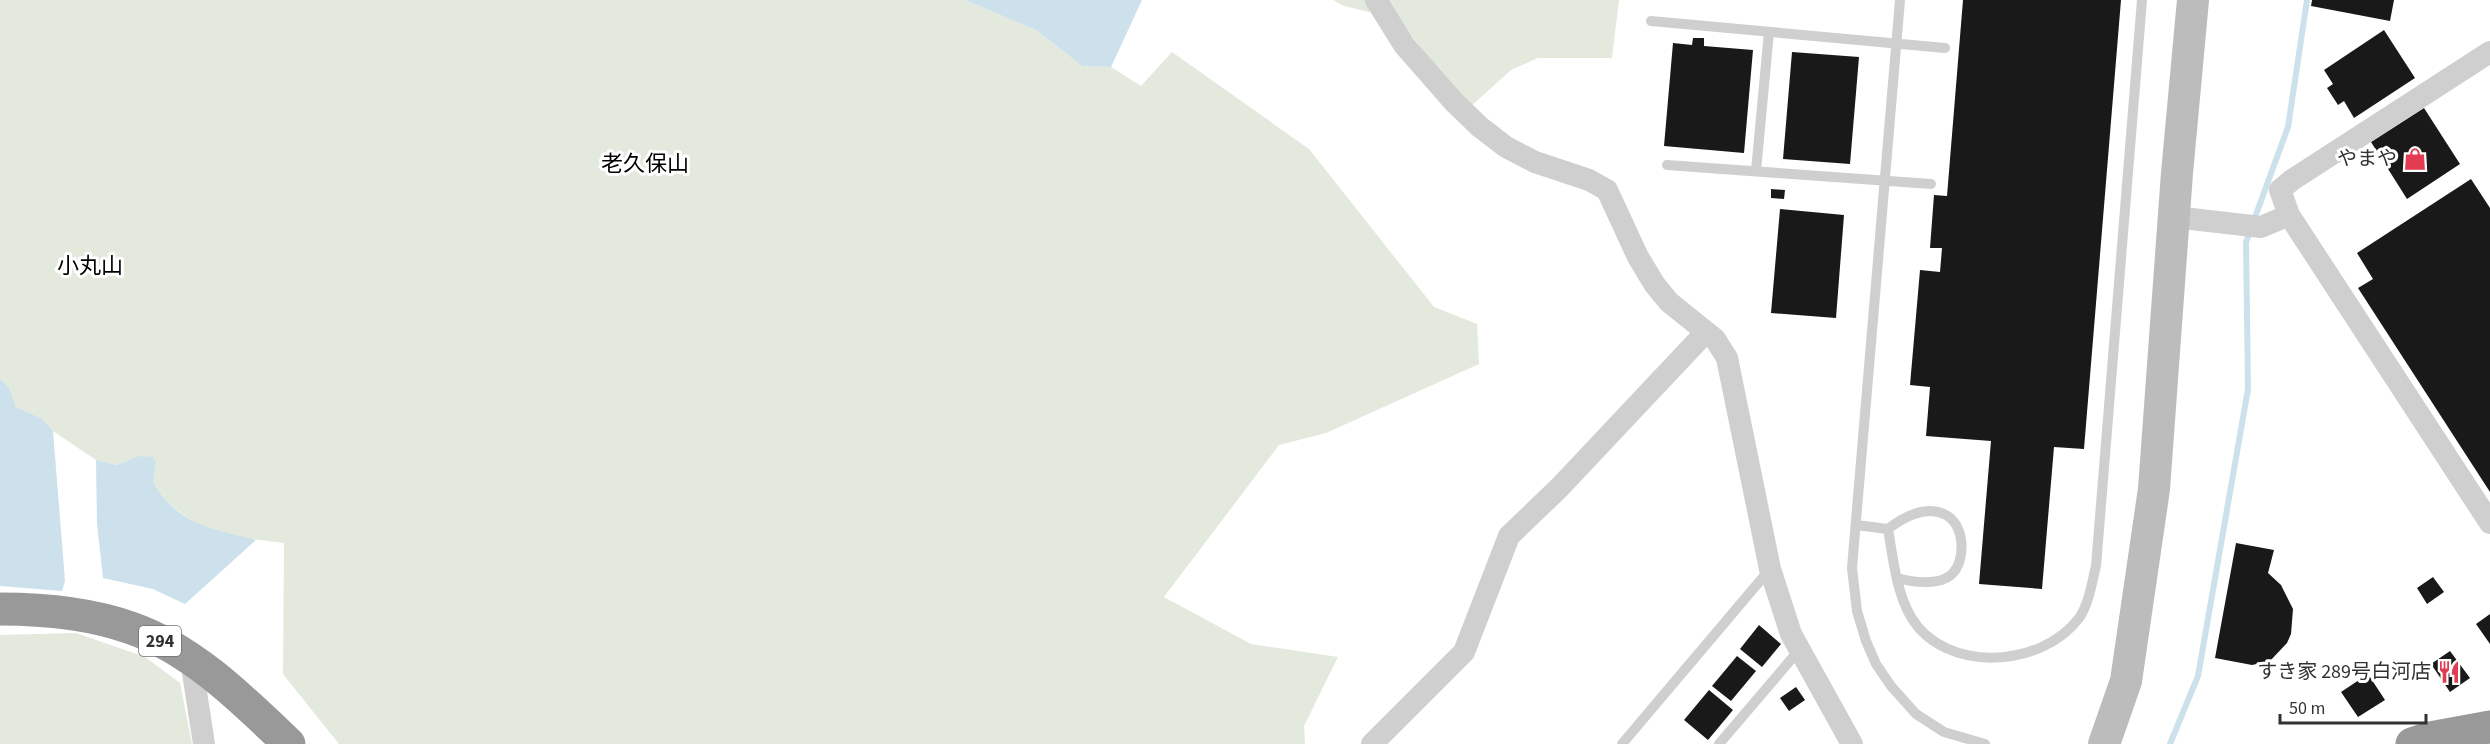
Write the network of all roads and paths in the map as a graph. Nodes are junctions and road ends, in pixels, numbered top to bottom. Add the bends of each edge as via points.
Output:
1 (1376, 0) edge
2 (1900, 0) edge
3 (2142, 0) edge
4 (2193, 0) edge
5 (1651, 21) dead end
6 (1769, 32) junction
7 (1896, 43) junction
8 (1945, 48) dead end
9 (2490, 52) edge
10 (1667, 165) dead end
11 (1756, 171) junction
12 (1885, 180) junction
13 (1931, 184) dead end
14 (2289, 215) junction
15 (2174, 217) junction
16 (1706, 332) junction
17 (2490, 523) edge
18 (1856, 525) junction
19 (1888, 529) junction
20 (1770, 569) junction
21 (1897, 578) junction
22 (0, 609) edge
23 (1800, 649) junction
24 (191, 660) junction
25 (2490, 727) edge
26 (204, 744) edge
27 (289, 744) edge
28 (1372, 744) edge
29 (1622, 744) edge
30 (1719, 744) edge
31 (1852, 744) edge
32 (1985, 744) edge
33 (2104, 744) edge
34 (2412, 744) edge

1 - 16 street via 1404,45 1480,127 1535,162 1607,190 1655,285 1669,302
2 - 7 lane
3 - 21 lane via 2096,566 2080,617 2063,635 2036,649 1983,658 1955,653 1930,639 1912,618
4 - 15 street
5 - 6 lane
6 - 7 lane
6 - 11 lane
7 - 8 lane
7 - 12 lane
9 - 14 street via 2292,180 2280,190
10 - 11 lane
11 - 12 lane
12 - 13 lane
12 - 18 lane
14 - 15 street via 2261,228
14 - 17 street
15 - 33 street via 2154,489 2126,681
16 - 20 street via 1727,358
16 - 28 street via 1509,536 1464,652
18 - 19 lane
18 - 32 lane via 1852,568 1857,611 1876,664 1916,714 1944,732
19 - 21 lane
19 - 21 lane via 1903,518 1936,512 1945,514 1956,526 1961,540 1962,554 1949,577 1915,583
20 - 23 street via 1791,634
20 - 29 lane
22 - 24 highway, 294 via 84,615 132,628
23 - 30 lane
23 - 31 street
24 - 26 street
24 - 27 highway, 294
25 - 34 highway

